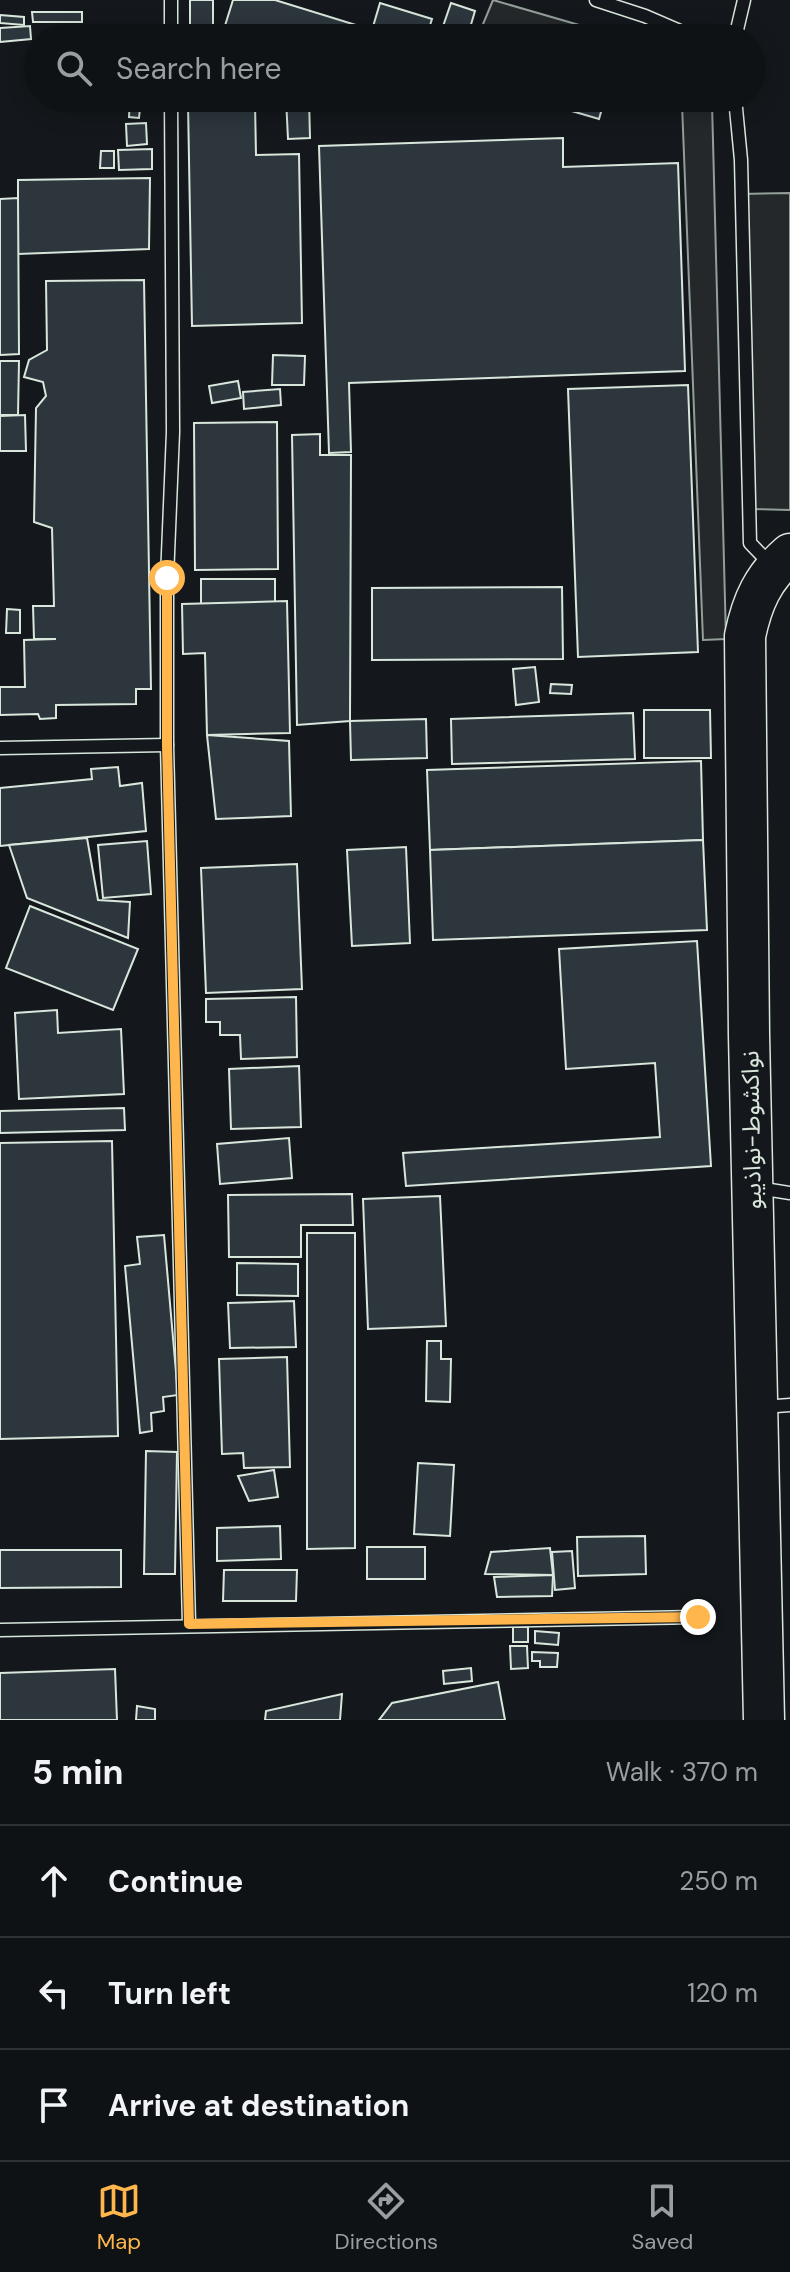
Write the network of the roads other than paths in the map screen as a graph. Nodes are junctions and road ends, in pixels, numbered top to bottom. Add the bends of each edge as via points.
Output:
1 (171, 0) edge
2 (596, 0) edge
3 (744, 0) edge
4 (171, 24) edge
5 (664, 24) edge
6 (738, 24) edge
7 (171, 112) edge
8 (736, 112) edge
9 (782, 561) edge
10 (167, 745) junction
11 (0, 748) edge
12 (771, 1190) edge
13 (773, 1406) edge
14 (698, 1617) dead end
15 (189, 1624) junction
16 (0, 1630) edge
17 (764, 1720) edge

1 - 4 lane
2 - 5 lane
3 - 6 lane
7 - 10 lane
8 - 9 lane via 750,543
9 - 12 main road, نواكشوط-نواذيبو via 759,590 745,636
10 - 11 lane
10 - 15 lane
12 - 13 main road, نواكشوط-نواذيبو
13 - 17 main road, نواكشوط-نواذيبو
14 - 15 lane
15 - 16 lane

